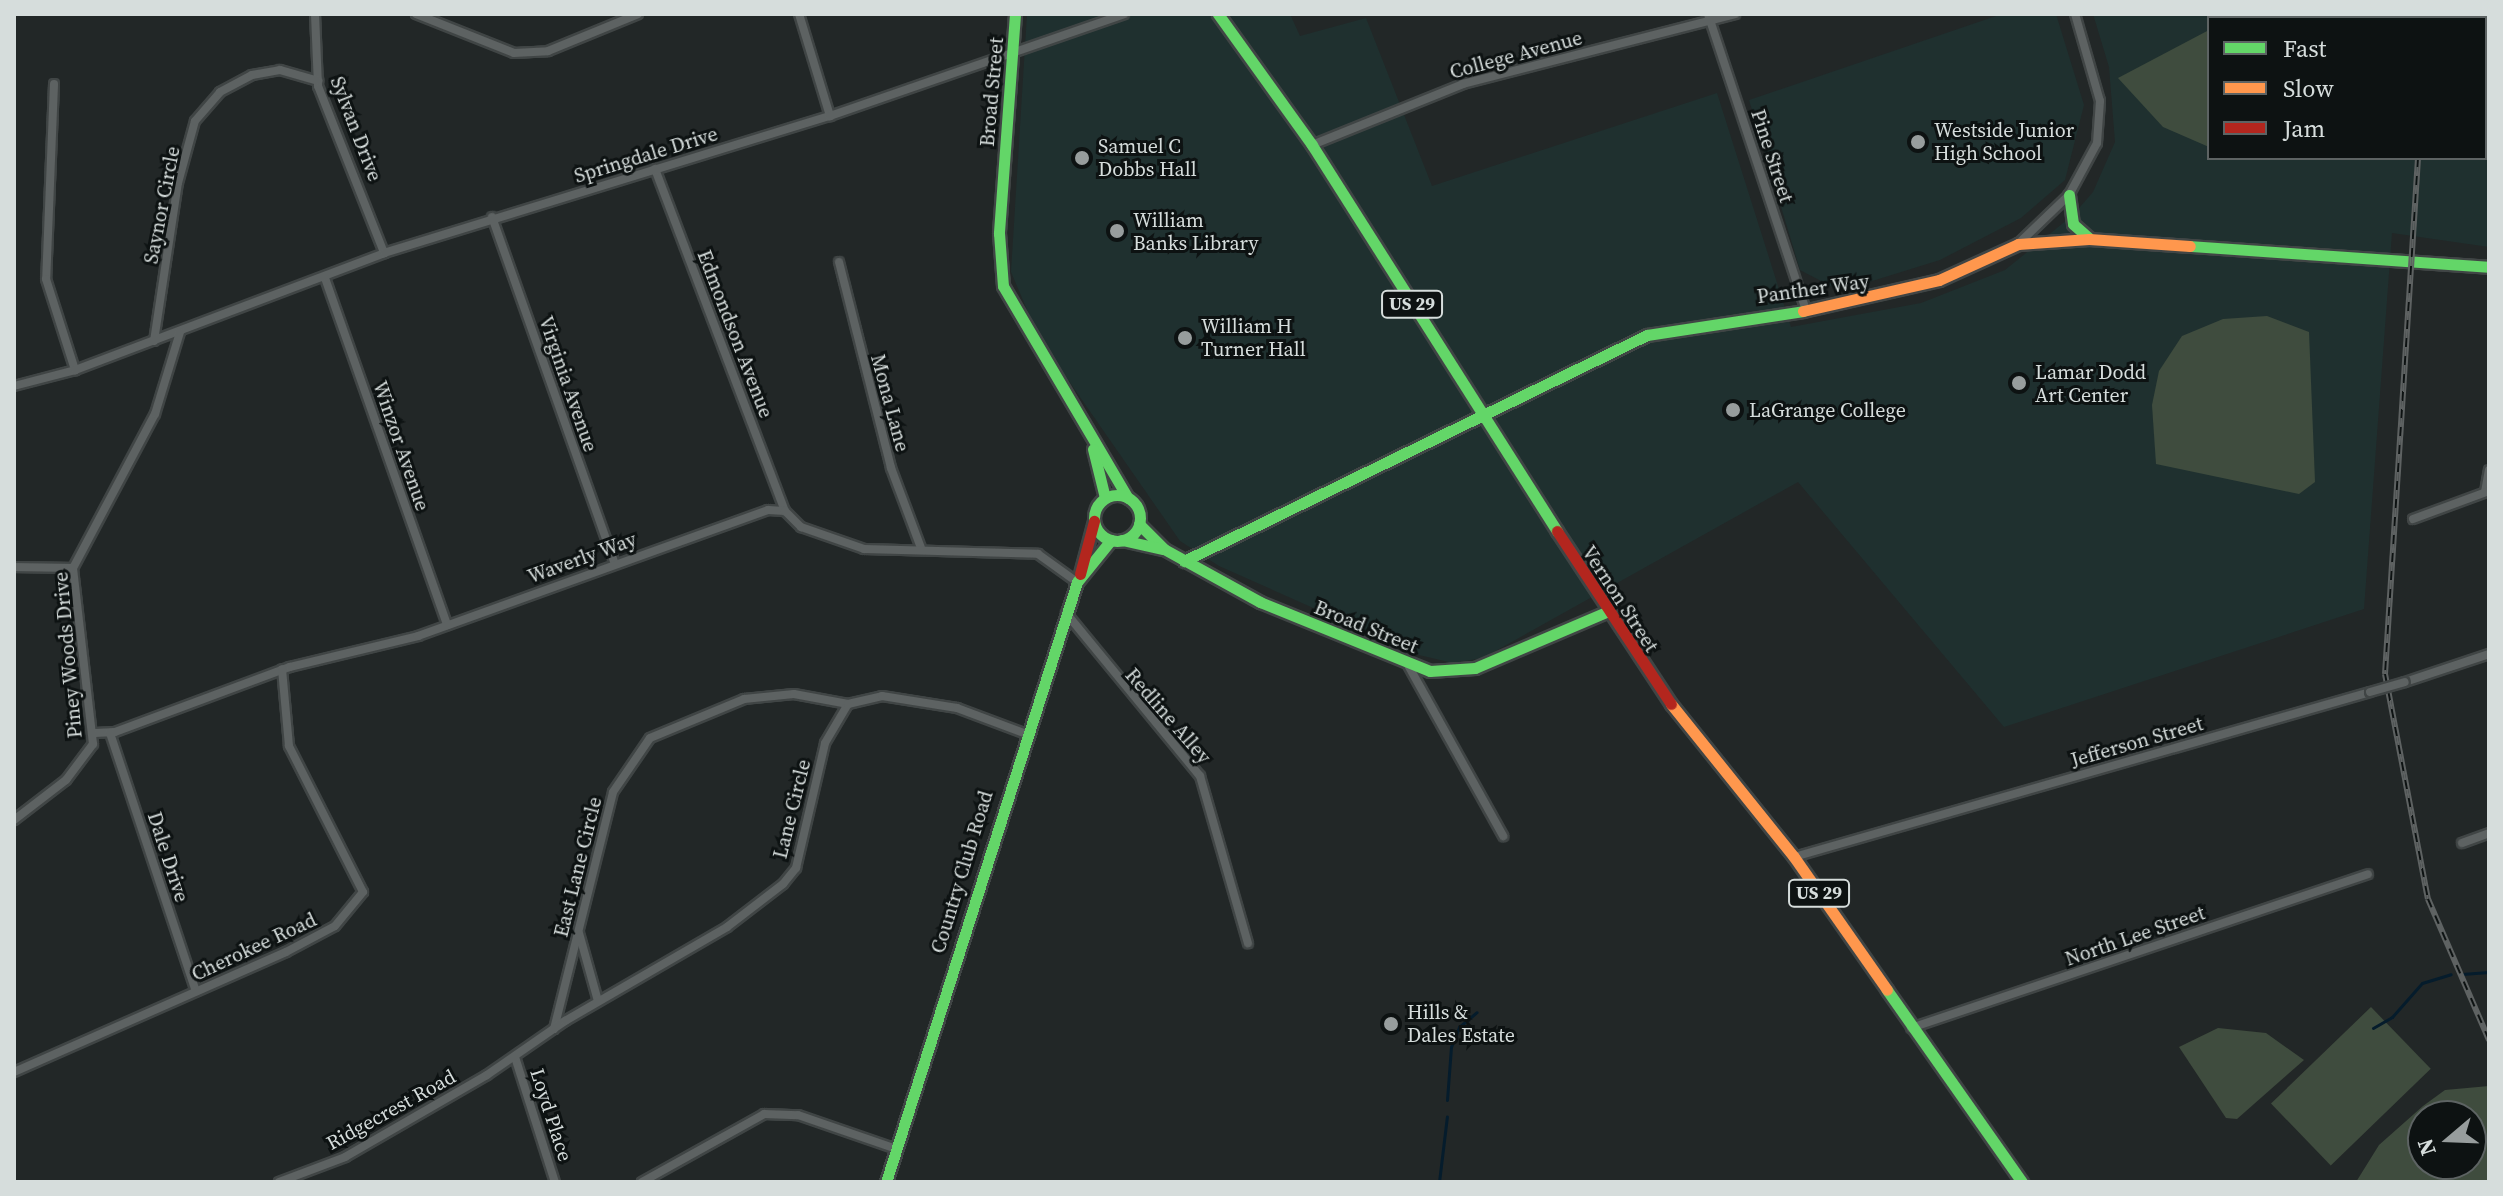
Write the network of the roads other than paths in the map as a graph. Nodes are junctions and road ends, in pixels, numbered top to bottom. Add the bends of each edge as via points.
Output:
1 (315, 14) edge
2 (416, 14) edge
3 (638, 14) edge
4 (799, 14) edge
5 (1015, 14) edge
6 (1124, 14) edge
7 (1218, 14) edge
8 (1735, 14) edge
9 (2075, 14) edge
10 (447, 18) edge
11 (1710, 18) edge
12 (1013, 54) junction
13 (318, 81) junction
14 (54, 84) dead end
15 (830, 116) junction
16 (1312, 145) junction
17 (655, 169) junction
18 (2069, 195) junction
19 (492, 217) junction
20 (2089, 239) junction
21 (2018, 244) junction
22 (384, 253) junction
23 (839, 262) dead end
24 (2489, 267) edge
25 (325, 278) junction
26 (1805, 307) junction
27 (180, 332) junction
28 (154, 341) junction
29 (75, 370) junction
30 (14, 386) edge
31 (1484, 416) junction
32 (1090, 438) junction
33 (2489, 470) edge
34 (2487, 492) edge
35 (1105, 498) junction
36 (1128, 498) junction
37 (785, 511) junction
38 (1094, 519) junction
39 (2413, 519) dead end
40 (1139, 524) junction
41 (1116, 540) junction
42 (921, 548) junction
43 (1164, 549) junction
44 (1184, 561) junction
45 (614, 562) junction
46 (14, 567) edge
47 (73, 568) junction
48 (1078, 578) junction
49 (1606, 612) junction
50 (1066, 613) junction
51 (447, 625) junction
52 (2489, 654) edge
53 (1408, 665) junction
54 (282, 669) junction
55 (848, 704) junction
56 (95, 733) junction
57 (110, 733) junction
58 (1024, 733) junction
59 (14, 820) edge
60 (2489, 833) edge
61 (1503, 836) dead end
62 (2462, 843) dead end
63 (1794, 857) junction
64 (2368, 874) dead end
65 (579, 930) junction
66 (1248, 943) dead end
67 (196, 991) junction
68 (598, 1001) junction
69 (1911, 1028) junction
70 (554, 1029) junction
71 (515, 1057) junction
72 (14, 1072) edge
73 (897, 1149) junction
74 (279, 1182) edge
75 (555, 1182) edge
76 (642, 1182) edge
77 (886, 1182) edge
78 (2022, 1182) edge

1 - 13 street, Sylvan Drive
2 - 10 street
3 - 10 street via 548,51 514,53
4 - 15 street
5 - 12 main road, Broad Street
6 - 12 street, Springdale Drive
7 - 16 main road, Vernon Street / US 29
8 - 11 street, College Avenue
9 - 18 street via 2101,125 2085,173
11 - 16 street, College Avenue via 1463,84
11 - 26 street, Pine Street
12 - 15 street, Springdale Drive
12 - 32 main road, Broad Street via 1001,275 1012,308
13 - 22 street, Sylvan Drive
13 - 28 street, Saynor Circle via 280,70 252,75 220,92 195,121 178,183
14 - 29 street via 46,279
15 - 17 street, Springdale Drive
16 - 31 main road, Vernon Street / US 29
17 - 19 street, Springdale Drive
17 - 37 street, Edmondson Avenue
18 - 20 main road via 2073,224
18 - 21 street
19 - 22 street, Springdale Drive
19 - 45 street, Virginia Avenue
20 - 21 main road, Panther Way
20 - 24 main road, Panther Way
21 - 26 main road, Panther Way via 1917,288 1845,306
22 - 25 street, Springdale Drive
23 - 42 street, Mona Lane via 891,468
25 - 27 street, Springdale Drive
25 - 51 street, Winzor Avenue
26 - 31 main road, Panther Way via 1647,335
27 - 28 street, Springdale Drive
27 - 47 street, Piney Woods Drive via 155,414
28 - 29 street, Springdale Drive
29 - 30 street, Springdale Drive
31 - 44 main road, Panther Way
31 - 49 main road, Vernon Street / US 29
32 - 35 main road, Broad Street via 1105,479
32 - 36 main road, Broad Street
33 - 34 street
34 - 39 street
35 - 36 main road
35 - 38 main road, Country Club Road
36 - 40 main road, Broad Street
37 - 42 street via 801,527 864,549
37 - 45 street, Waverly Way via 768,510
38 - 41 main road
38 - 48 main road, Country Club Road
40 - 41 main road, Country Club Road
40 - 43 main road, Broad Street
41 - 43 main road, Broad Street
41 - 48 main road, Country Club Road
42 - 48 street via 1038,554
43 - 44 main road, Broad Street
44 - 53 main road, Broad Street via 1260,602
45 - 51 street, Waverly Way
46 - 47 street
47 - 56 street, Piney Woods Drive
48 - 50 main road, Country Club Road
49 - 53 main road, Broad Street via 1475,668 1441,672
49 - 63 main road, Vernon Street / US 29 via 1649,677
50 - 58 main road, Country Club Road
50 - 66 street, Redline Alley via 1200,776
51 - 54 street, Waverly Way via 393,644
52 - 63 street, Jefferson Street, bridge
53 - 61 street
54 - 57 street, Waverly Way
54 - 67 street, Cherokee Road via 289,746 363,892 335,926
55 - 58 street via 882,696 957,708
55 - 65 street, East Lane Circle via 794,694 744,699 650,738 613,792
55 - 68 street, Lane Circle via 825,743 796,868 783,884 667,965
56 - 57 street, Waverly Way
56 - 59 street, Piney Woods Drive via 76,770
57 - 67 street, Dale Drive
58 - 73 main road, Country Club Road
60 - 62 street
63 - 69 main road, Vernon Street / US 29
64 - 69 street, North Lee Street
65 - 68 street
65 - 70 street, East Lane Circle
67 - 72 street, Cherokee Road
68 - 70 street, Lane Circle
69 - 78 main road, Vernon Street / US 29
70 - 71 street, Lane Circle
71 - 74 street, Ridgecrest Road via 345,1157
71 - 75 street, Loyd Place
73 - 76 street via 798,1115 764,1114
73 - 77 main road, Country Club Road

